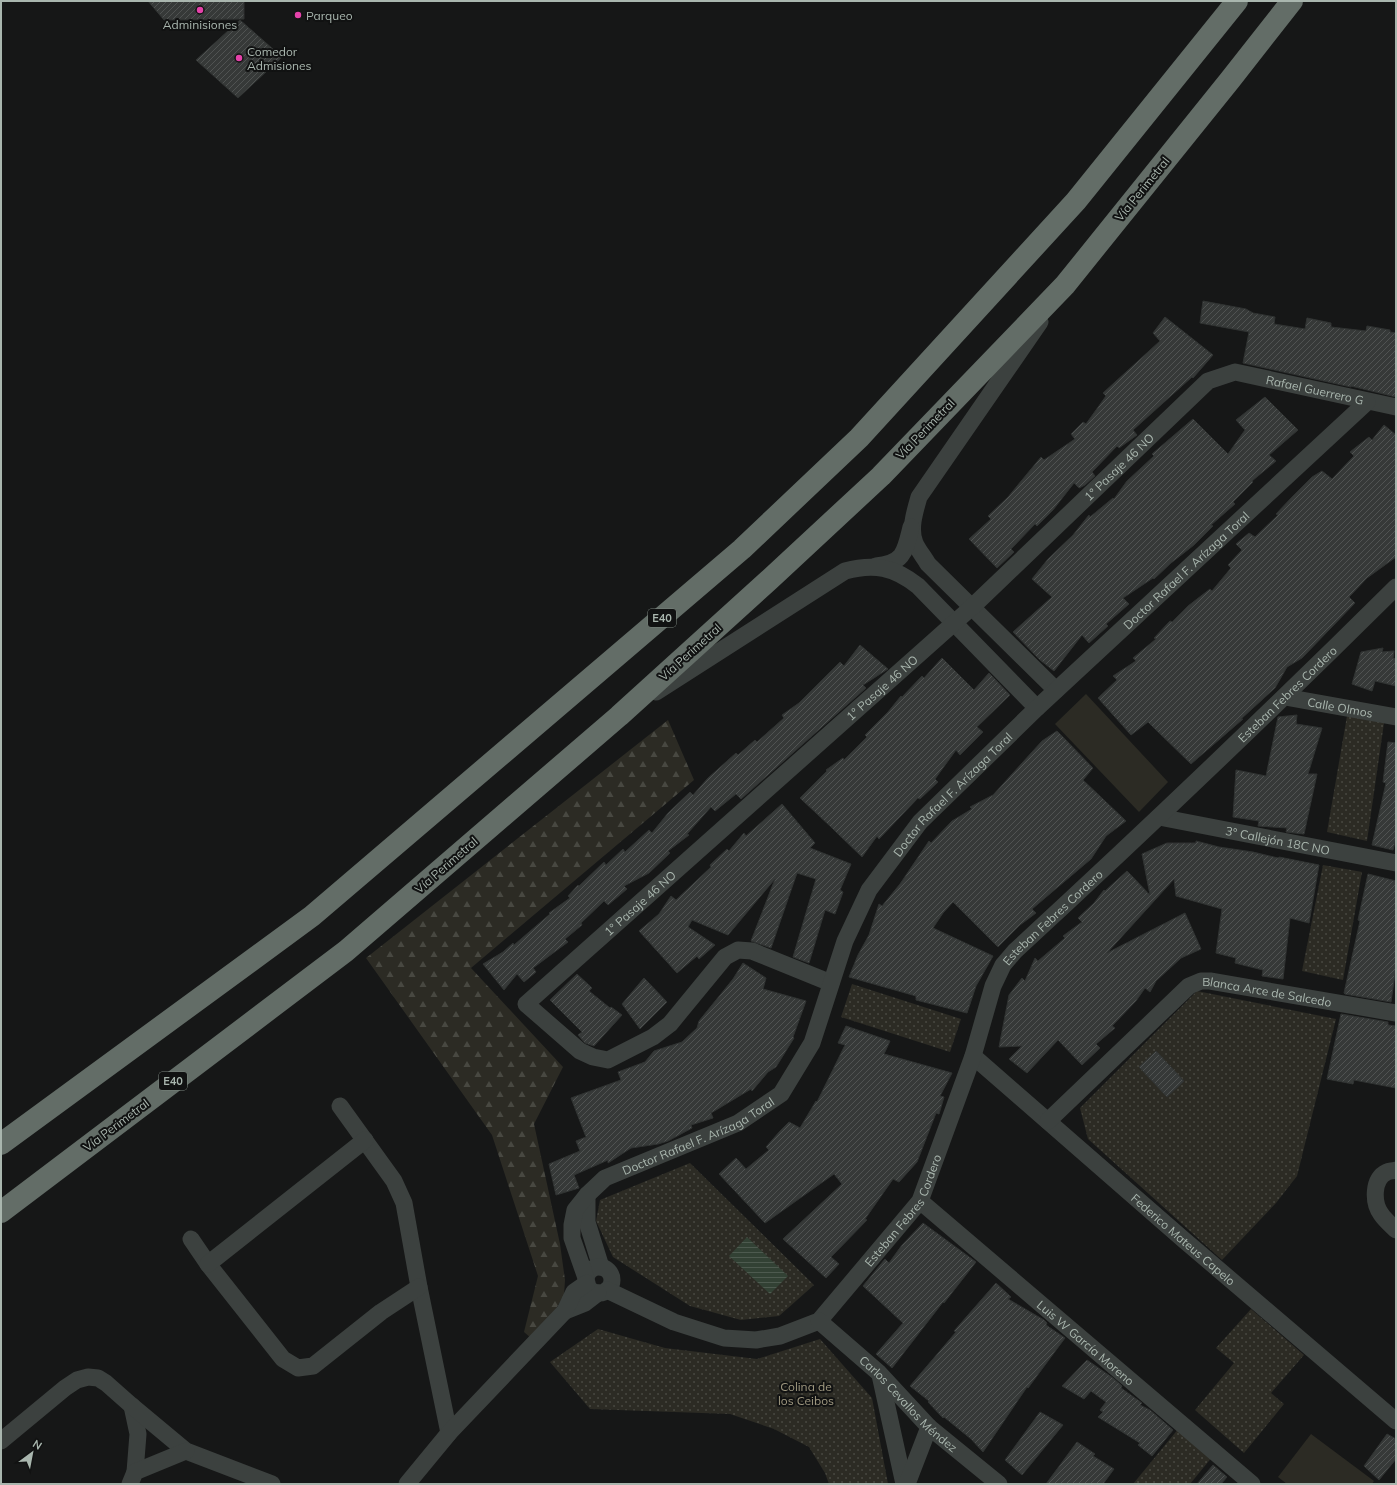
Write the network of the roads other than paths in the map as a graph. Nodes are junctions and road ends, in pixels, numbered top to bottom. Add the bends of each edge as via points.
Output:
1 (1237, 1) edge
2 (1292, 1) edge
3 (1065, 285) junction
4 (1235, 372) joint
5 (1367, 402) junction
6 (1396, 407) edge
7 (914, 515) junction
8 (869, 567) junction
9 (1396, 587) edge
10 (972, 607) junction
11 (953, 623) junction
12 (1056, 690) junction
13 (1285, 697) junction
14 (1037, 708) junction
15 (619, 716) junction
16 (1396, 717) edge
17 (1159, 817) junction
18 (1396, 863) edge
19 (831, 983) junction
20 (1396, 1013) edge
21 (973, 1056) junction
22 (340, 1106) dead end
23 (1048, 1121) junction
24 (365, 1140) junction
25 (1, 1144) edge
26 (1396, 1170) edge
27 (587, 1195) junction
28 (920, 1201) junction
29 (1, 1212) edge
30 (1396, 1230) edge
31 (191, 1239) dead end
32 (208, 1264) junction
33 (600, 1267) junction
34 (594, 1286) junction
35 (419, 1288) junction
36 (818, 1321) junction
37 (879, 1373) junction
38 (132, 1406) junction
39 (1396, 1421) edge
40 (928, 1427) junction
41 (449, 1433) junction
42 (1, 1441) edge
43 (186, 1451) junction
44 (133, 1478) edge
45 (272, 1484) edge
46 (407, 1484) edge
47 (905, 1484) edge
48 (999, 1484) edge
49 (1252, 1484) edge

1 - 25 highway, E40 via 1076,201 859,438 742,549 312,916
2 - 3 highway, Vía Perimetral / E40
3 - 7 street via 927,484 919,497
3 - 15 highway, Vía Perimetral / E40 via 881,476
4 - 5 street, Rafael Guerrero G
4 - 10 street, 1° Pasaje 46 NO via 1208,381
5 - 6 street, Rafael Guerrero G
5 - 12 street, Doctor Rafael F. Arízaga Toral
7 - 8 street via 901,556 887,565
7 - 10 street via 915,542 928,564
8 - 11 street via 897,572 913,582
8 - 15 street via 845,571
9 - 13 street, Esteban Febres Cordero
10 - 11 street, 1° Pasaje 46 NO
10 - 12 street
11 - 14 street
11 - 19 street, 1° Pasaje 46 NO via 526,1004 580,1051 608,1060 653,1037 670,1024 725,957 738,950 752,951
12 - 14 street, Doctor Rafael F. Arízaga Toral
13 - 16 street, Calle Olmos
13 - 17 street, Esteban Febres Cordero
14 - 19 street, Doctor Rafael F. Arízaga Toral via 920,822 869,890 845,941
15 - 29 highway, Vía Perimetral / E40 via 346,951
17 - 18 street, 3° Callejón 18C NO
17 - 21 street, Esteban Febres Cordero via 1003,965 993,986
19 - 27 street, Doctor Rafael F. Arízaga Toral via 812,1043 781,1094 738,1123 605,1178
20 - 23 street, Blanca Arce de Salcedo via 1210,981 1195,982
21 - 23 street, Federico Mateus Capelo
21 - 28 street, Esteban Febres Cordero
22 - 24 street
23 - 39 street, Federico Mateus Capelo
24 - 32 street
24 - 35 street via 394,1181 404,1203
26 - 30 street via 1386,1172 1380,1178 1375,1200 1380,1214
27 - 33 street via 587,1222
27 - 34 street, Doctor Rafael F. Arízaga Toral via 575,1210 572,1238
28 - 36 street, Esteban Febres Cordero
28 - 49 street, Luis W García Moreno
31 - 32 street
32 - 35 street via 283,1359 298,1368 313,1366 381,1312
33 - 34 street via 591,1270
33 - 34 street via 606,1269 612,1277 612,1282
34 - 36 street via 674,1322 724,1338 756,1340 780,1336
34 - 41 street via 585,1303 565,1311
35 - 41 street
36 - 37 street, Carlos Cevallos Méndez
37 - 40 street, Carlos Cevallos Méndez
37 - 47 street
38 - 42 street via 106,1382 88,1377 77,1380 65,1388
38 - 43 street
38 - 44 street via 138,1434
40 - 47 street
40 - 48 street, Carlos Cevallos Méndez
41 - 46 street
43 - 44 street
43 - 45 street

